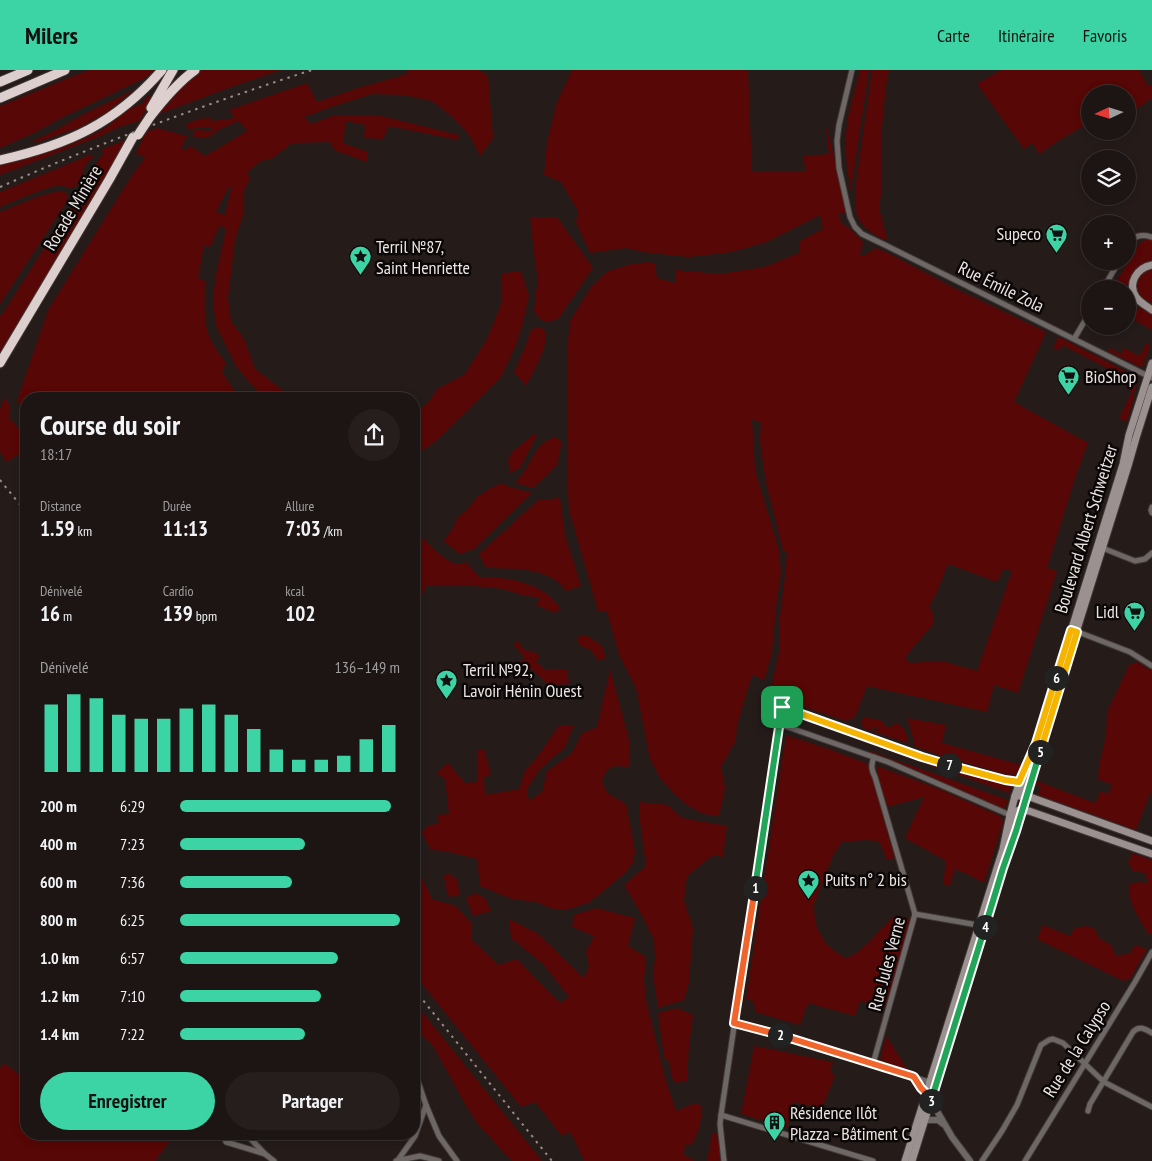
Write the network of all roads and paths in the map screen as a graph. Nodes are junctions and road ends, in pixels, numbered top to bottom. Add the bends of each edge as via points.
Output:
1 (28, 70) edge
2 (65, 70) edge
3 (162, 70) edge
4 (173, 70) edge
5 (195, 70) edge
6 (852, 70) edge
7 (0, 82) edge
8 (0, 98) edge
9 (147, 118) junction
10 (0, 160) edge
11 (1152, 236) edge
12 (1136, 237) edge
13 (1152, 266) edge
14 (1149, 305) edge
15 (1152, 310) edge
16 (1081, 327) edge
17 (1074, 339) junction
18 (0, 363) edge
19 (1152, 363) edge
20 (1150, 377) edge
21 (1152, 387) edge
22 (1152, 507) edge
23 (1152, 513) edge
24 (1100, 547) junction
25 (1152, 553) edge
26 (1074, 631) junction
27 (1152, 666) edge
28 (783, 695) dead end
29 (782, 707) junction
30 (779, 724) junction
31 (874, 757) junction
32 (1021, 792) junction
33 (1016, 812) junction
34 (1152, 841) edge
35 (1152, 854) edge
36 (915, 914) junction
37 (982, 926) junction
38 (1152, 952) edge
39 (734, 1023) junction
40 (1152, 1033) edge
41 (873, 1064) junction
42 (1084, 1064) junction
43 (914, 1077) junction
44 (930, 1082) junction
45 (1104, 1082) junction
46 (420, 1088) edge
47 (926, 1093) junction
48 (426, 1105) junction
49 (928, 1105) junction
50 (1152, 1107) edge
51 (1088, 1111) dead end
52 (721, 1115) junction
53 (921, 1119) junction
54 (420, 1122) edge
55 (944, 1125) junction
56 (225, 1140) edge
57 (252, 1140) edge
58 (412, 1140) edge
59 (265, 1154) junction
60 (274, 1161) edge
61 (397, 1161) edge
62 (439, 1161) edge
63 (457, 1161) edge
64 (724, 1161) edge
65 (873, 1161) edge
66 (905, 1161) edge
67 (912, 1161) edge
68 (970, 1161) edge
69 (982, 1161) edge
70 (1025, 1161) edge

1 - 7 highway
2 - 8 highway
3 - 10 highway via 127,105 96,126 47,147
4 - 9 highway, Rocade Minière
5 - 9 highway
6 - 17 street, Rue Émile Zola via 837,141 838,168 854,227 862,234
9 - 18 highway, Rocade Minière, bridge
11 - 12 street
13 - 14 main road via 1139,271 1133,283 1134,294
14 - 15 main road
16 - 17 street
17 - 20 street, Rue Émile Zola
19 - 20 main road, Boulevard Albert Schweitzer
20 - 24 main road, Boulevard Albert Schweitzer via 1128,435
21 - 24 main road, Boulevard Albert Schweitzer
22 - 23 street
24 - 25 street via 1135,561
24 - 26 main road, Boulevard Albert Schweitzer
26 - 27 street via 1130,652
26 - 32 main road, Boulevard Albert Schweitzer
26 - 32 main road, Boulevard Albert Schweitzer
28 - 29 street
29 - 30 street
29 - 32 street
30 - 31 street
30 - 39 street
31 - 33 street
31 - 36 street, Rue Jules Verne via 872,772
32 - 33 main road, Boulevard Albert Schweitzer
32 - 33 main road, Boulevard Albert Schweitzer
32 - 34 main road
33 - 35 main road via 1032,812
33 - 37 main road, Boulevard Albert Schweitzer
33 - 37 main road, Boulevard Albert Schweitzer via 1006,860
36 - 37 street
36 - 41 street, Rue Jules Verne
37 - 44 main road, Boulevard Albert Schweitzer
37 - 49 main road, Boulevard Albert Schweitzer
38 - 42 street, Rue de la Calypso
39 - 41 street
39 - 52 street
40 - 45 street via 1140,1028 1132,1032
41 - 43 street
42 - 45 street
42 - 69 street via 1063,1043 1053,1040 1041,1045 1017,1105
42 - 70 street, Rue de la Calypso
43 - 44 street
43 - 47 street
44 - 47 main road, Boulevard Albert Schweitzer
44 - 49 street via 933,1086
45 - 50 street
45 - 51 street
46 - 48 street
47 - 49 street
47 - 53 main road, Boulevard Albert Schweitzer
48 - 54 street
48 - 63 street via 439,1136
49 - 53 main road, Boulevard Albert Schweitzer
49 - 55 street via 937,1111
52 - 64 street
52 - 65 street
53 - 55 street via 938,1120
53 - 66 main road, Boulevard Albert Schweitzer
53 - 67 main road, Boulevard Albert Schweitzer
55 - 68 street
56 - 59 street
57 - 59 street
58 - 61 street
59 - 60 street
61 - 62 street via 420,1156

